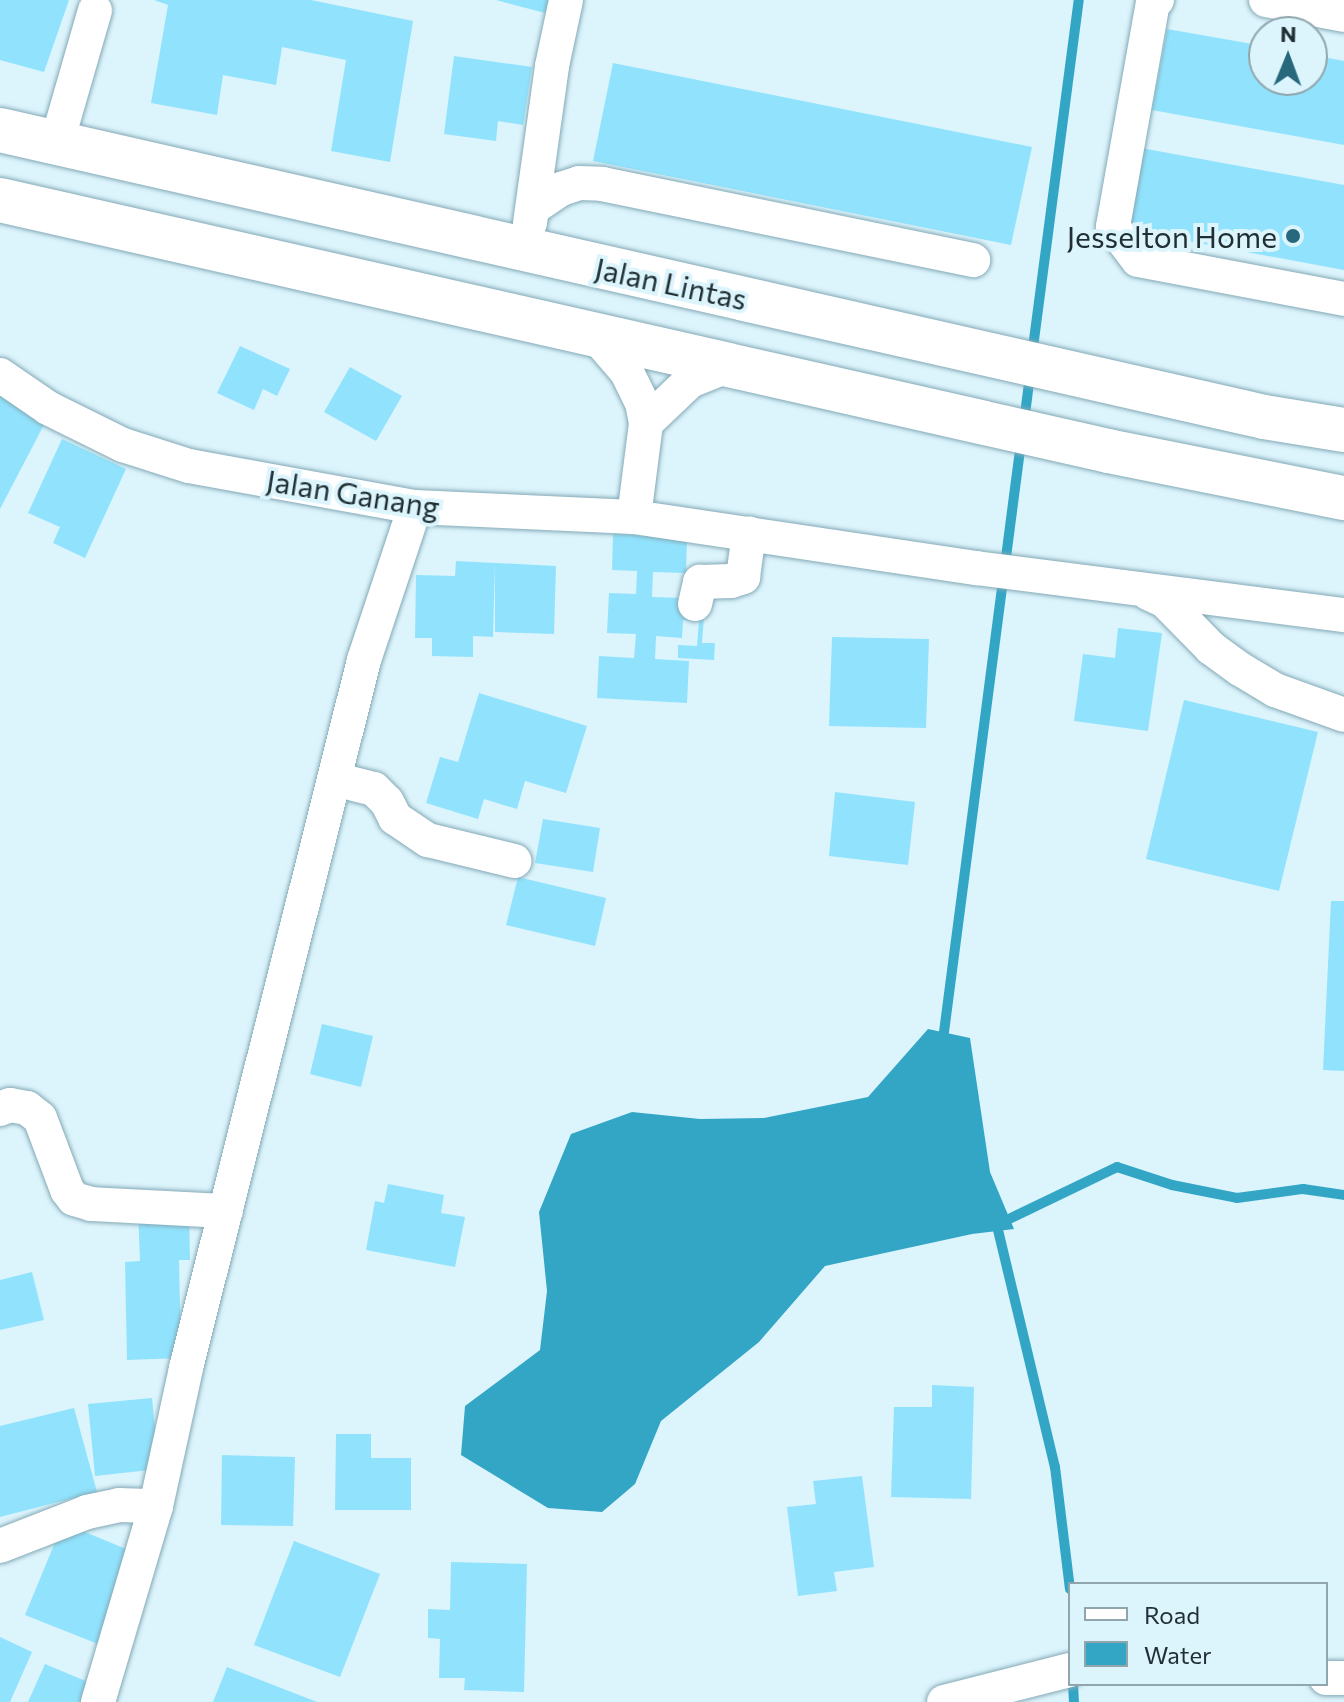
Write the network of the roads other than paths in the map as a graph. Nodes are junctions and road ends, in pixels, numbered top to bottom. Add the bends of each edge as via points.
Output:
1 (566, 0) edge
2 (1157, 0) edge
3 (1266, 0) edge
4 (95, 10) dead end
5 (1344, 15) edge
6 (0, 130) edge
7 (57, 142) junction
8 (0, 200) edge
9 (533, 208) junction
10 (523, 250) junction
11 (973, 260) dead end
12 (1344, 299) edge
13 (595, 335) junction
14 (732, 364) junction
15 (0, 375) edge
16 (646, 423) junction
17 (1344, 430) edge
18 (1344, 498) edge
19 (415, 507) junction
20 (634, 517) junction
21 (749, 533) junction
22 (1140, 589) junction
23 (695, 604) dead end
24 (1344, 615) edge
25 (1344, 715) edge
26 (334, 779) junction
27 (514, 861) dead end
28 (0, 1109) edge
29 (226, 1211) junction
30 (156, 1506) junction
31 (0, 1546) edge
32 (1067, 1670) edge
33 (98, 1702) edge
34 (944, 1702) edge

1 - 9 street
2 - 12 street via 1113,227 1138,260
3 - 5 street
4 - 7 street
6 - 7 highway, Jalan Lintas
7 - 10 highway, Jalan Lintas
8 - 13 highway
9 - 10 street
9 - 11 street via 561,189 602,184
10 - 17 highway, Jalan Lintas via 1264,417
13 - 14 highway
13 - 16 street via 636,385
14 - 16 street via 690,381
14 - 18 highway via 1108,451
15 - 19 street, Jalan Ganang via 48,408 123,445 189,466
16 - 20 street
19 - 20 street, Jalan Ganang
19 - 26 street via 364,660
20 - 21 street, Jalan Ganang
21 - 22 street, Jalan Ganang
21 - 23 street via 743,577 700,582
22 - 24 street, Jalan Ganang
22 - 25 street via 1165,601 1240,669 1275,690
26 - 27 street via 374,789 395,818 428,840
26 - 29 street
28 - 29 street via 27,1108 40,1118 74,1199
29 - 30 street
30 - 31 street via 119,1505 87,1512
30 - 33 street
32 - 34 street

